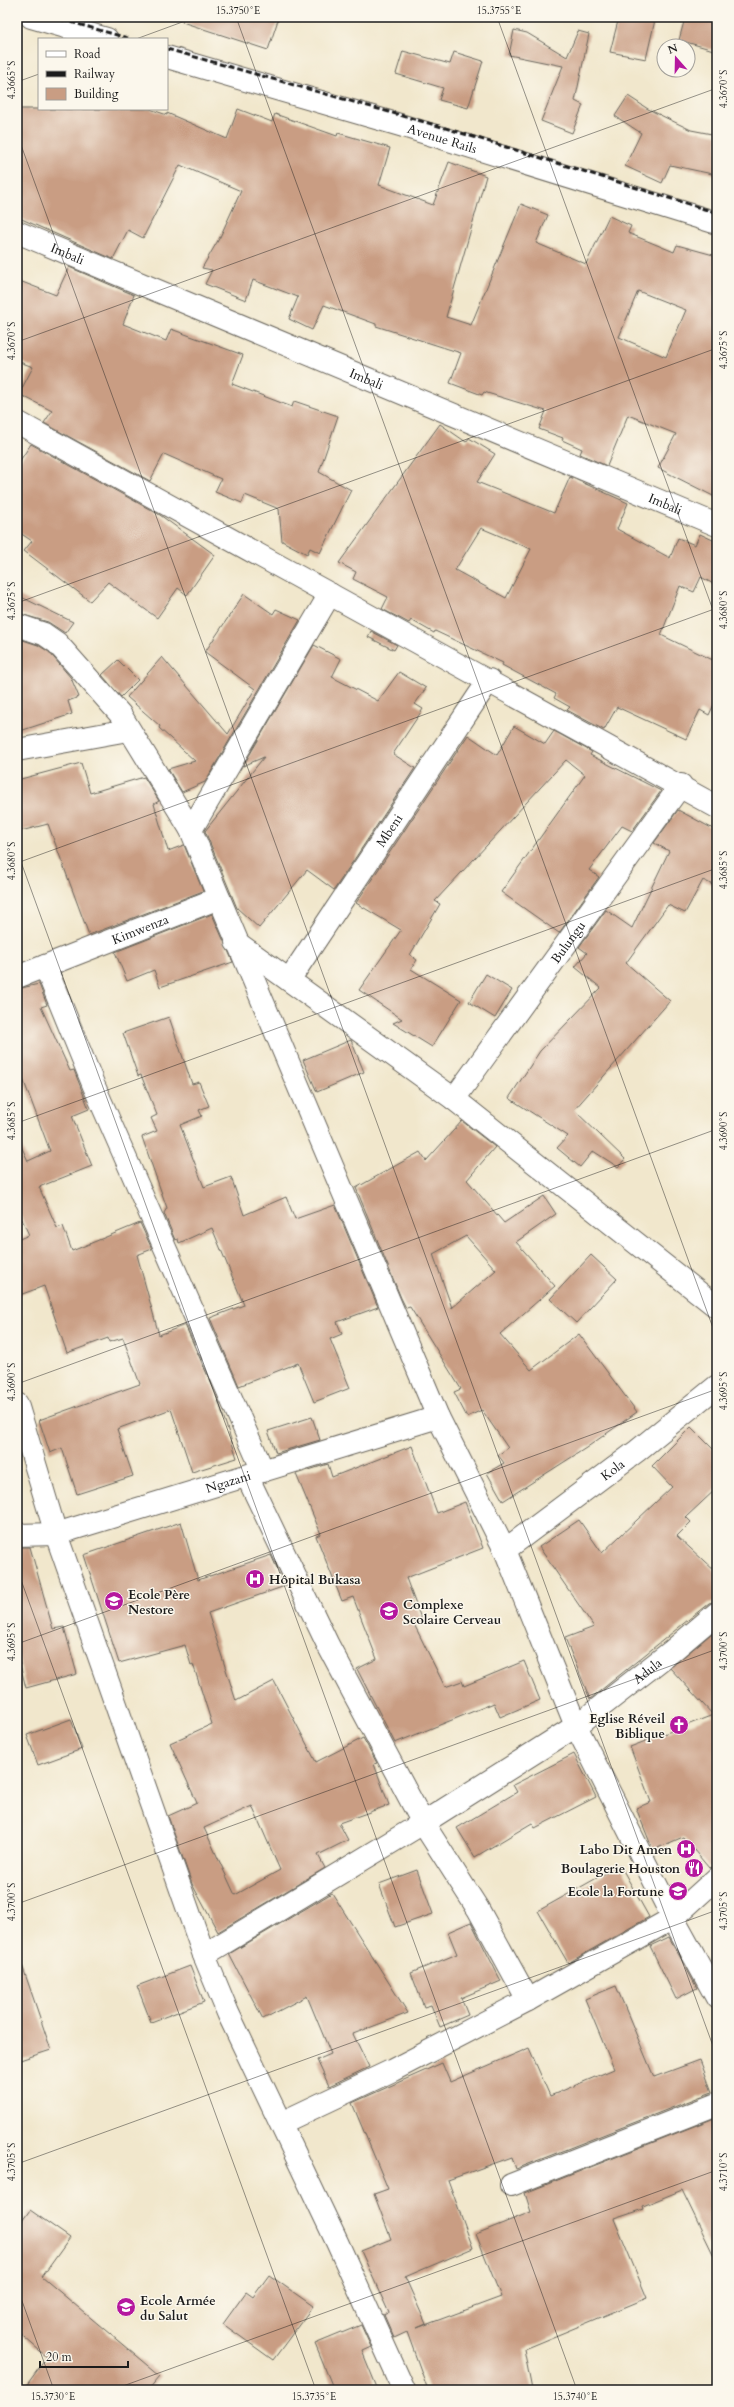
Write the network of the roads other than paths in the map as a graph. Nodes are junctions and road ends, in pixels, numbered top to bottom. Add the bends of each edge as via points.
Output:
1 (31, 17) edge
2 (104, 38) edge
3 (168, 57) edge
4 (717, 223) edge
5 (17, 232) edge
6 (17, 422) edge
7 (717, 525) edge
8 (330, 594) junction
9 (17, 625) edge
10 (489, 680) junction
11 (128, 730) junction
12 (17, 750) edge
13 (681, 785) junction
14 (717, 807) edge
15 (191, 830) junction
16 (219, 898) junction
17 (236, 942) junction
18 (45, 966) junction
19 (17, 977) edge
20 (289, 980) junction
21 (454, 1098) junction
22 (717, 1307) edge
23 (717, 1386) edge
24 (17, 1404) edge
25 (438, 1417) junction
26 (255, 1474) junction
27 (56, 1534) junction
28 (17, 1535) edge
29 (505, 1550) junction
30 (717, 1613) edge
31 (576, 1726) junction
32 (423, 1823) junction
33 (717, 1878) edge
34 (673, 1918) junction
35 (204, 1955) junction
36 (717, 1998) edge
37 (528, 2000) junction
38 (717, 2104) edge
39 (281, 2123) junction
40 (511, 2186) dead end
41 (404, 2390) edge

1 - 2 street
3 - 4 street, Avenue Rails via 400,125
5 - 7 street, Imbali
6 - 8 street
8 - 10 street
8 - 15 street
9 - 11 street via 44,634 57,643 120,714
10 - 13 street
10 - 20 street, Mbeni
11 - 12 street
11 - 15 street
13 - 14 street
13 - 21 street, Bulungu
15 - 16 street
16 - 17 street
16 - 18 street, Kimwenza
17 - 20 street
17 - 25 street
18 - 19 street, Kimwenza
18 - 26 street
20 - 21 street
21 - 22 street
23 - 29 street, Kola via 637,1451
24 - 27 street
25 - 26 street, Ngazani
25 - 29 street
26 - 27 street, Ngazani
26 - 32 street via 328,1645
27 - 28 street, Ngazani
27 - 35 street
29 - 31 street
30 - 31 street, Adula via 672,1652
31 - 32 street, Adula
31 - 34 street
32 - 35 street, Adula
32 - 37 street via 478,1909
33 - 34 street
34 - 36 street
34 - 37 street
35 - 39 street via 228,2013
37 - 39 street via 393,2070
38 - 40 street
39 - 41 street

